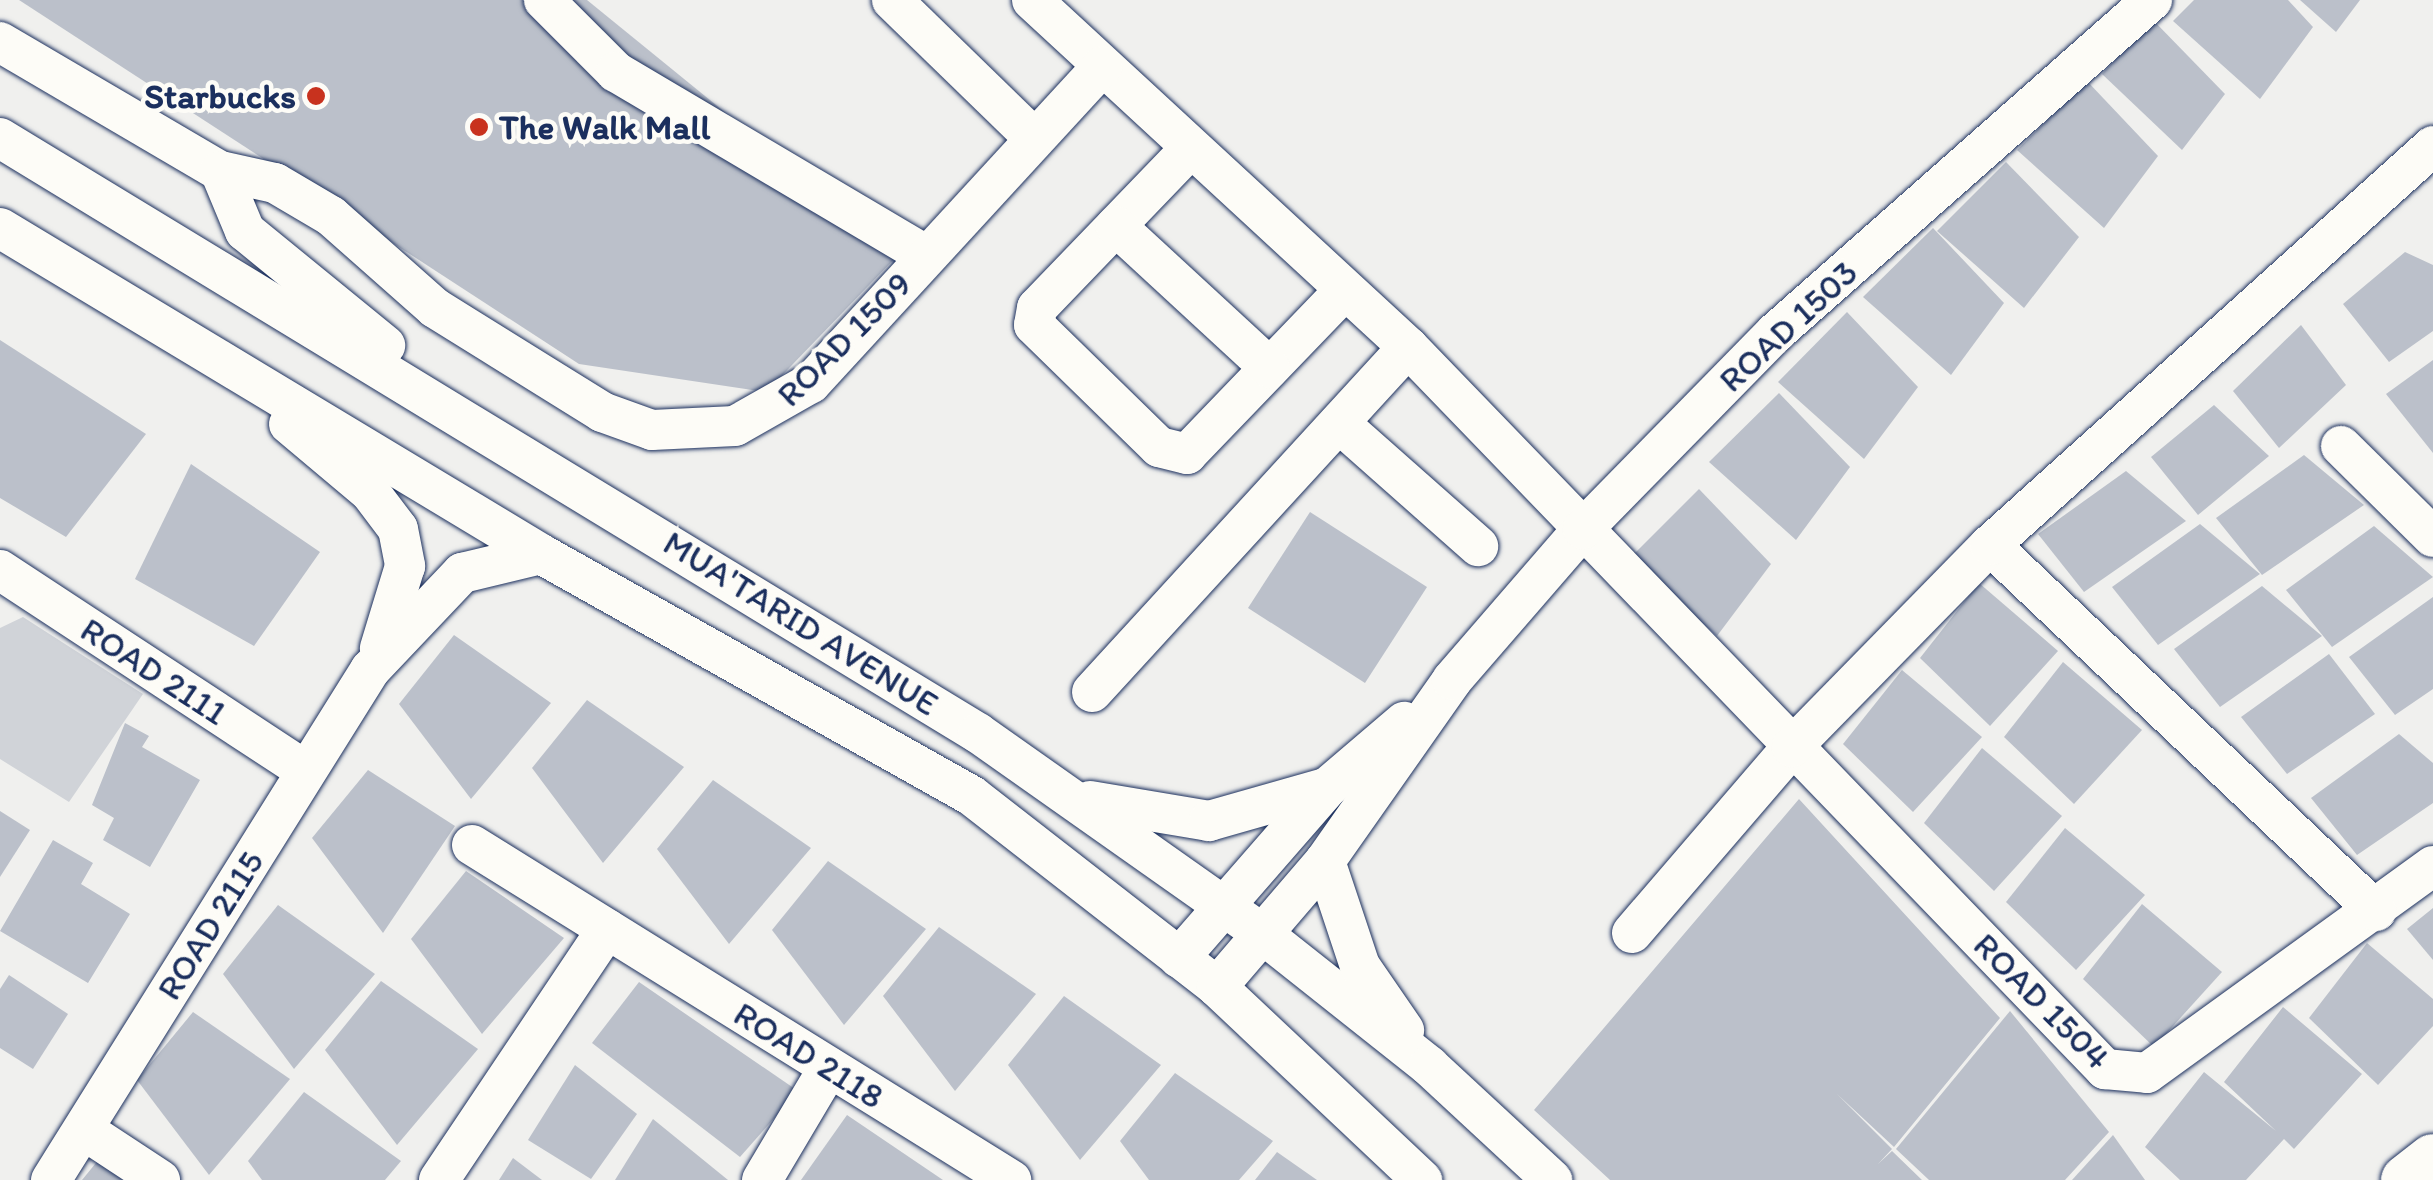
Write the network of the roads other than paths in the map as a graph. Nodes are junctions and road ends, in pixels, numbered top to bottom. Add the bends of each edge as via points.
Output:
1 (544, 0) edge
2 (892, 0) edge
3 (1032, 0) edge
4 (2152, 0) edge
5 (0, 42) edge
6 (1102, 67) junction
7 (7, 137) edge
8 (1034, 138) junction
9 (1187, 152) junction
10 (2426, 169) edge
11 (220, 171) junction
12 (1116, 226) junction
13 (0, 228) edge
14 (926, 255) junction
15 (1344, 291) junction
16 (1408, 347) junction
17 (210, 354) junction
18 (1270, 368) junction
19 (1339, 423) junction
20 (507, 446) junction
21 (2340, 446) dead end
22 (1582, 530) junction
23 (2433, 536) edge
24 (1990, 545) junction
25 (1478, 546) dead end
26 (541, 554) junction
27 (1, 572) edge
28 (370, 670) junction
29 (1452, 680) junction
30 (1092, 692) dead end
31 (1792, 746) junction
32 (305, 770) junction
33 (1329, 786) junction
34 (1072, 797) junction
35 (472, 846) dead end
36 (1324, 861) junction
37 (2433, 866) edge
38 (1223, 904) junction
39 (2376, 910) junction
40 (607, 929) junction
41 (1632, 933) dead end
42 (1264, 935) junction
43 (1179, 958) junction
44 (1217, 986) junction
45 (1429, 1066) junction
46 (829, 1067) junction
47 (84, 1130) junction
48 (2433, 1159) edge
49 (52, 1180) edge
50 (160, 1180) edge
51 (439, 1180) edge
52 (762, 1180) edge
53 (1010, 1180) edge
54 (1422, 1180) edge
55 (1552, 1180) edge
56 (2406, 1180) edge

1 - 14 street via 616,72
2 - 8 street
3 - 6 street
4 - 22 street, ROAD 1503 via 1775,333
5 - 11 street, ROAD 1509
6 - 8 street, ROAD 1509
6 - 9 street
7 - 20 street, MUA'TARID AVENUE
8 - 14 street, ROAD 1509
9 - 12 street
9 - 15 street
10 - 24 street
11 - 14 street, ROAD 1509 via 275,183 331,216 435,308 602,412 652,430 735,426 789,403
11 - 20 street via 245,231 280,267
12 - 18 street
12 - 18 street via 1037,308 1034,326 1166,454 1186,454
13 - 17 street, MUA'TARID AVENUE
15 - 16 street
15 - 18 street
16 - 19 street
16 - 22 street
17 - 26 street, MUA'TARID AVENUE
17 - 28 street, ROAD 2115 via 370,492 398,529 405,566
19 - 25 street
19 - 30 street
20 - 34 street, MUA'TARID AVENUE
21 - 23 street
22 - 29 street, ROAD 1503
22 - 31 street, ROAD 1504
24 - 31 street
24 - 39 street
26 - 28 street, ROAD 2115 via 462,574
26 - 43 street, MUA'TARID AVENUE via 972,796
27 - 32 street, ROAD 2111
28 - 32 street, ROAD 2115
29 - 33 street, ROAD 1503
29 - 36 street, ROAD 1503
31 - 39 street, ROAD 1504 via 2118,1076 2160,1065
31 - 41 street
32 - 47 street, ROAD 2115
33 - 34 street via 1209,821
33 - 38 street, ROAD 1503
34 - 38 street, MUA'TARID AVENUE
35 - 40 street, ROAD 2118
36 - 42 street, ROAD 1503
36 - 45 street via 1360,966
37 - 39 street, ROAD 1504
38 - 42 street, MUA'TARID AVENUE
38 - 43 street, ROAD 1503
40 - 46 street, ROAD 2118
40 - 51 street
42 - 44 street, ROAD 1503
42 - 45 street, MUA'TARID AVENUE
43 - 44 street, MUA'TARID AVENUE
44 - 54 street, MUA'TARID AVENUE
45 - 55 street, MUA'TARID AVENUE
46 - 52 street
46 - 53 street, ROAD 2118
47 - 49 street, ROAD 2115
47 - 50 street
48 - 56 main road

